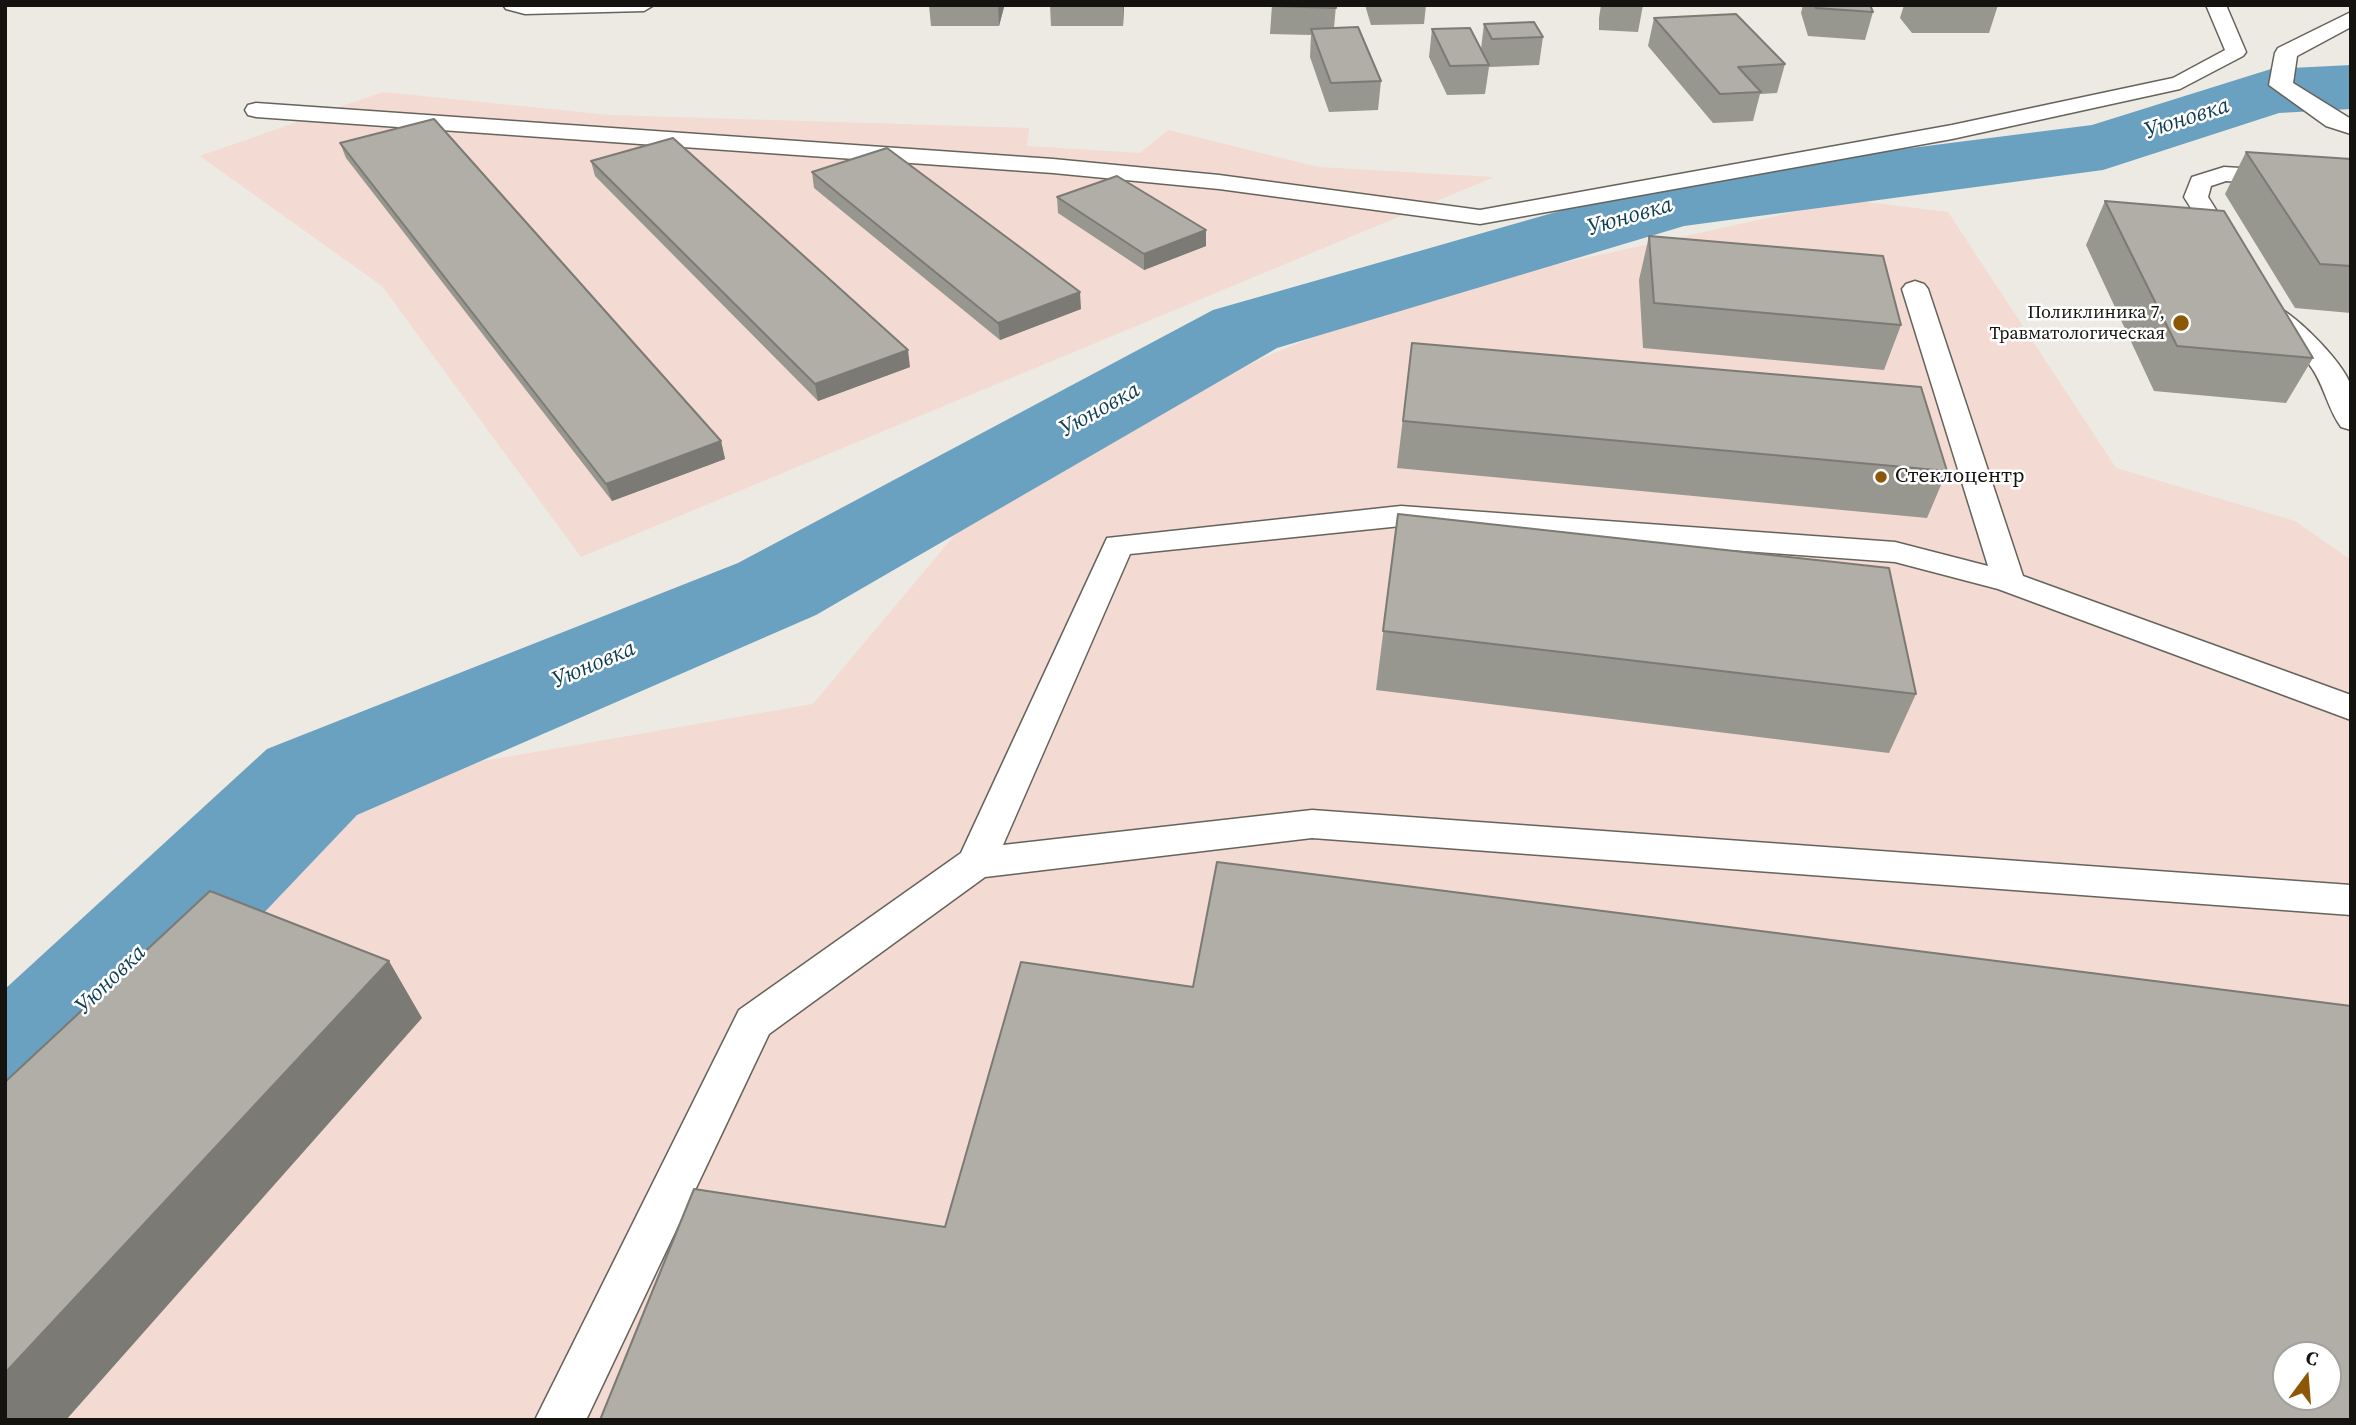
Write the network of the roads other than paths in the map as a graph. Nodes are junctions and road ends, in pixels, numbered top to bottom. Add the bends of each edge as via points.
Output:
1 (513, 5) edge
2 (644, 5) edge
3 (2216, 5) edge
4 (608, 6) edge
5 (2351, 18) edge
6 (256, 110) dead end
7 (2343, 124) edge
8 (2351, 196) edge
9 (2238, 265) edge
10 (2252, 287) edge
11 (1915, 289) dead end
12 (2351, 421) edge
13 (2009, 582) junction
14 (2351, 708) edge
15 (976, 863) junction
16 (2351, 900) edge
17 (560, 1420) edge

1 - 4 lane
2 - 4 lane
3 - 6 lane via 2236,52 2180,83 1952,132 1480,218 1219,182 1054,166
5 - 7 main road via 2286,53 2281,85
8 - 9 lane via 2305,179 2224,174 2200,182 2196,197
10 - 12 lane via 2266,309 2327,367
11 - 13 lane
13 - 14 lane
13 - 15 lane via 1895,552 1401,516 1118,545
15 - 16 lane via 1312,824
15 - 17 lane via 754,1022

